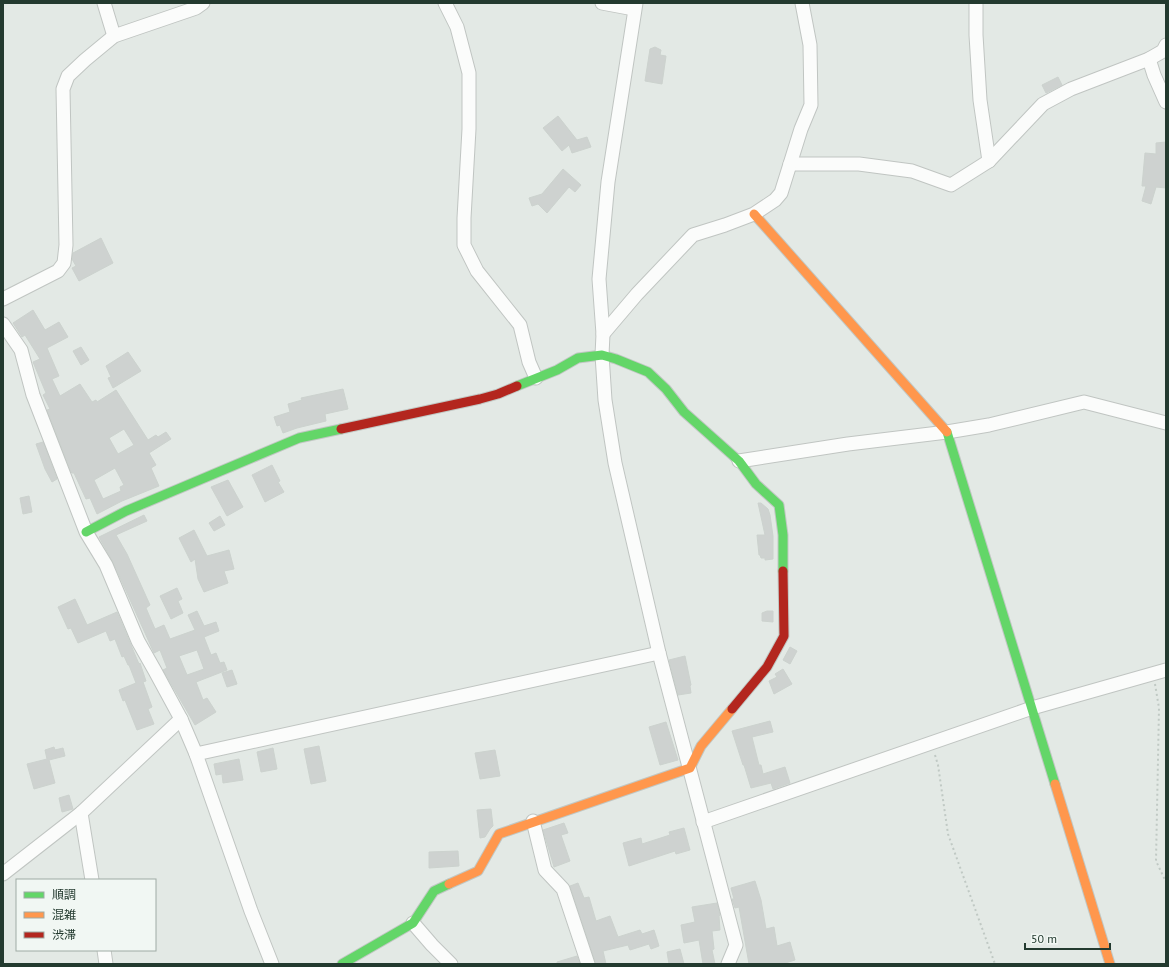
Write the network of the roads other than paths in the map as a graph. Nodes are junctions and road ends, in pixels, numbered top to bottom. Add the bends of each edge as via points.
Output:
1 (104, 3) edge
2 (203, 3) edge
3 (445, 3) edge
4 (602, 3) edge
5 (802, 3) edge
6 (976, 3) edge
7 (635, 6) edge
8 (114, 36) junction
9 (1166, 45) edge
10 (1149, 59) junction
11 (1166, 102) edge
12 (989, 161) junction
13 (790, 164) junction
14 (754, 214) junction
15 (3, 299) edge
16 (3, 324) edge
17 (603, 334) junction
18 (602, 355) junction
19 (536, 378) junction
20 (1166, 423) edge
21 (947, 432) junction
22 (739, 461) junction
23 (86, 532) junction
24 (658, 653) junction
25 (1166, 670) edge
26 (1032, 708) junction
27 (181, 719) junction
28 (196, 754) junction
29 (690, 768) junction
30 (81, 813) junction
31 (533, 822) junction
32 (703, 822) junction
33 (6, 870) edge
34 (92, 879) edge
35 (412, 923) junction
36 (104, 951) edge
37 (106, 964) edge
38 (272, 964) edge
39 (342, 964) edge
40 (451, 964) edge
41 (588, 964) edge
42 (728, 964) edge
43 (1110, 964) edge

1 - 8 street
2 - 8 street via 196,8
3 - 19 street via 456,27 469,73 464,245 477,271 520,325 529,362
4 - 7 street
5 - 13 street via 810,45 811,105
6 - 12 street via 980,100
7 - 17 street via 608,182 599,279
8 - 15 street via 68,76 63,89 66,245 64,263 58,271
9 - 10 street via 1163,51
10 - 11 street
10 - 12 street via 1071,89 1043,104
12 - 13 street via 951,185 912,172 859,164
13 - 14 street via 781,192 775,200
14 - 17 street via 693,235
14 - 21 street
16 - 23 street via 21,350 33,395
17 - 18 street
18 - 19 street via 578,358
18 - 22 street via 648,372 666,388 684,412
18 - 24 street via 605,400 616,463
19 - 23 street via 480,399 299,438 126,511
20 - 21 street via 1084,402
21 - 22 street
21 - 26 street
22 - 29 street via 756,484 779,505 783,535 784,636 767,667 701,746
23 - 27 street via 106,566 138,642
24 - 28 street
24 - 29 street
25 - 26 street
26 - 32 street
26 - 43 street
27 - 28 street
27 - 30 street
28 - 38 street
29 - 31 street
29 - 32 street
30 - 33 street
30 - 34 street
31 - 35 street via 499,834 478,871 434,891
31 - 41 street via 545,870 563,889
32 - 42 street via 736,945
35 - 39 street
35 - 40 street
36 - 37 street

